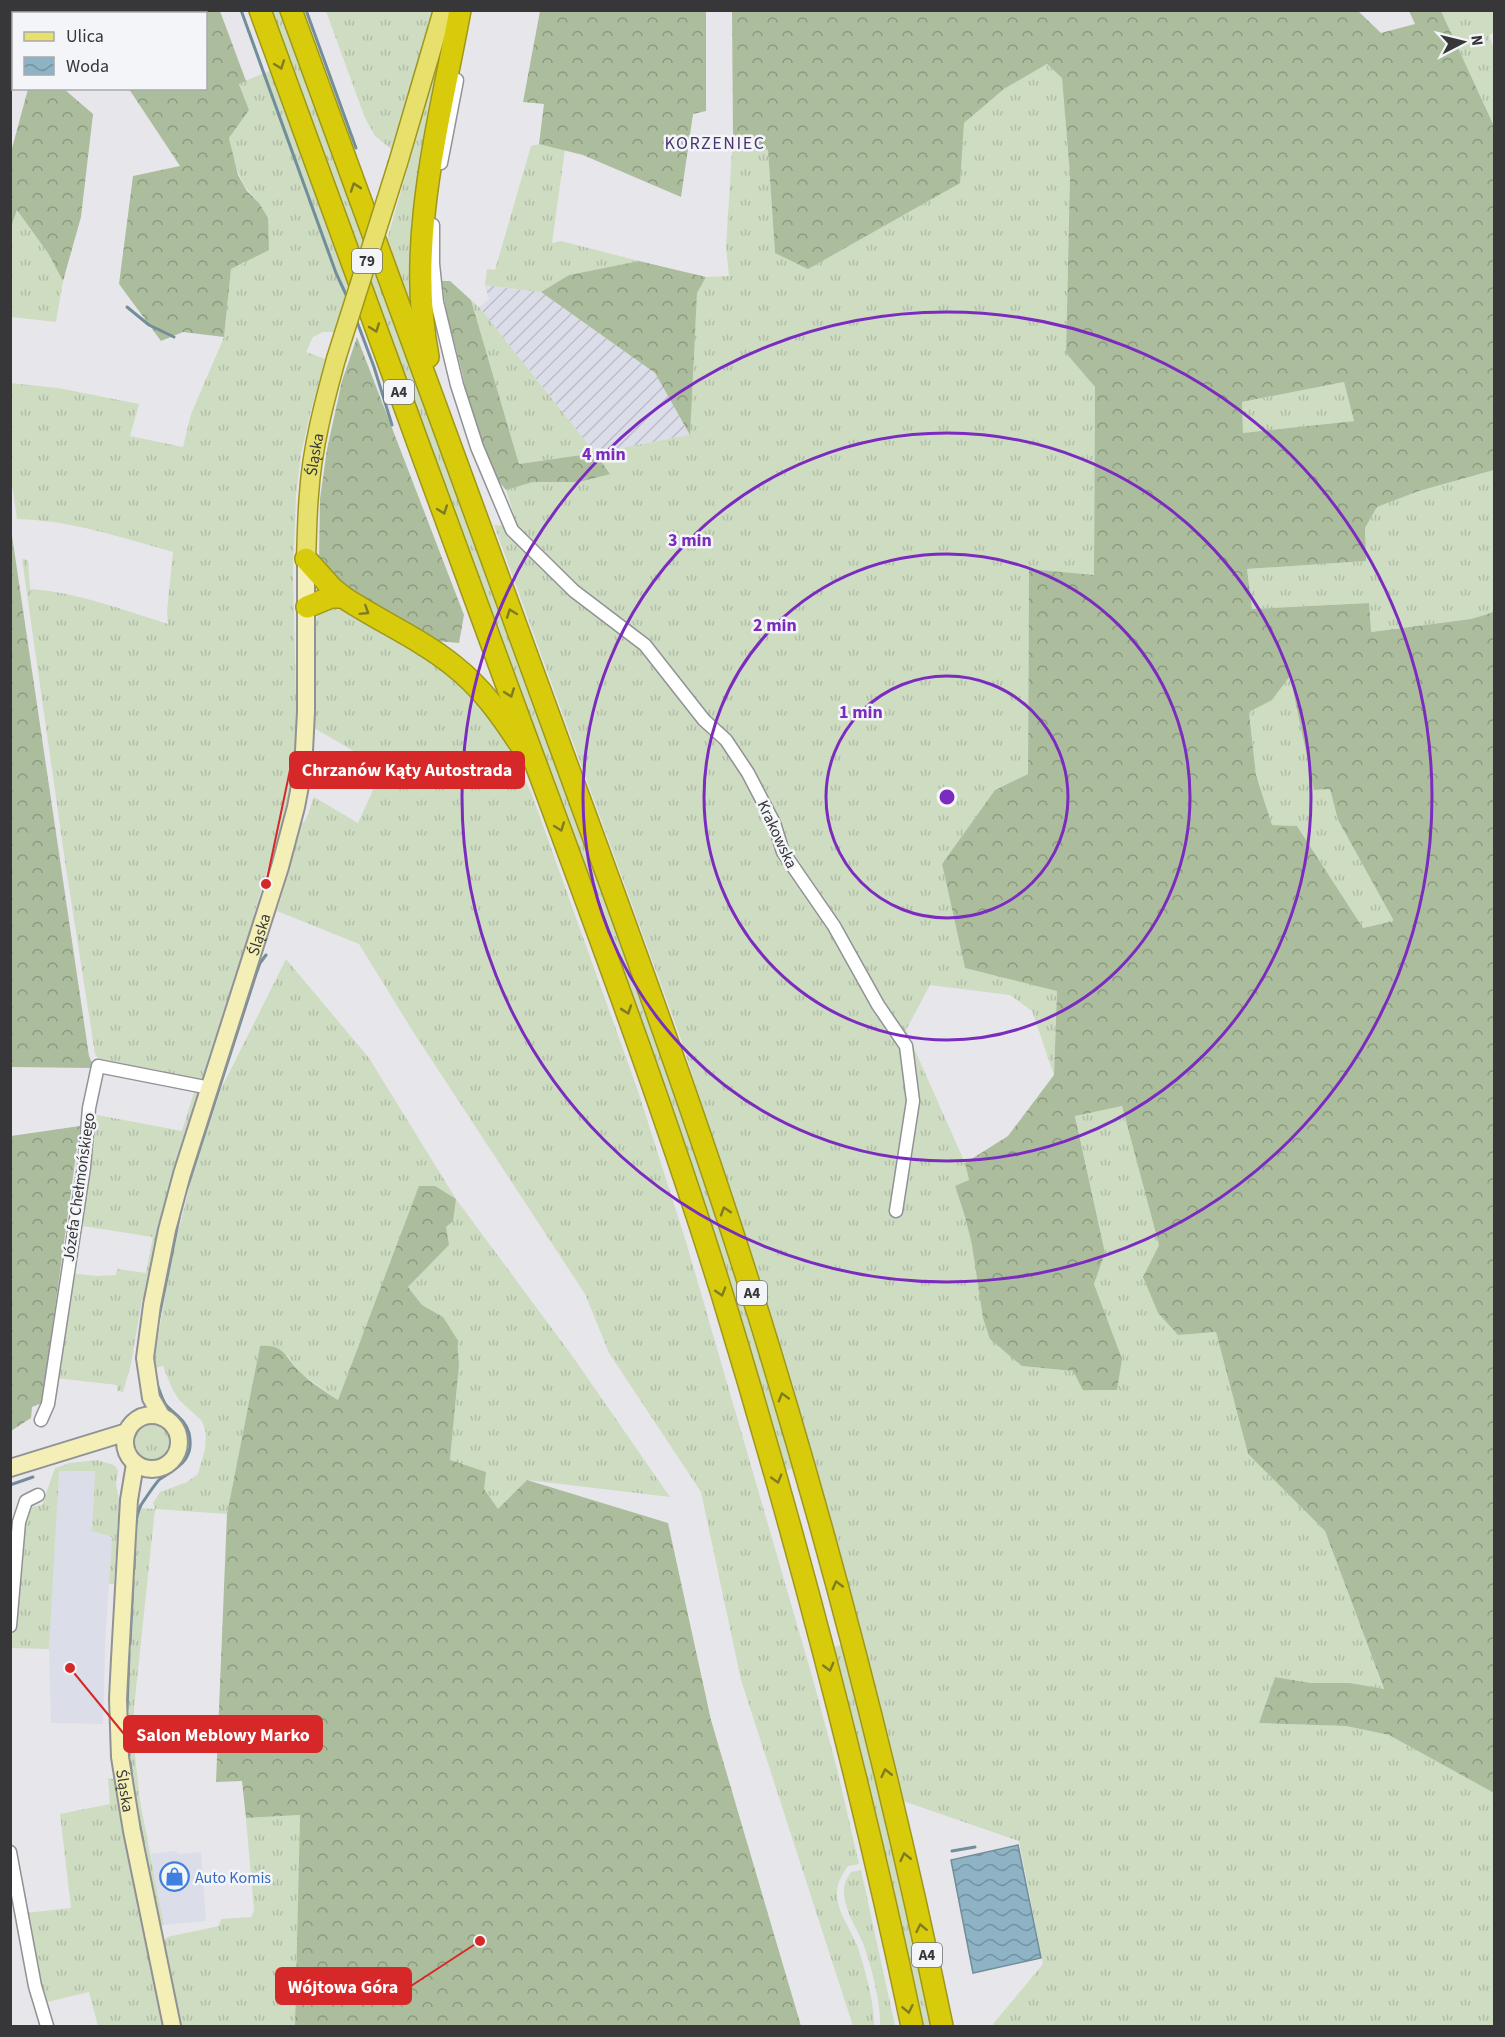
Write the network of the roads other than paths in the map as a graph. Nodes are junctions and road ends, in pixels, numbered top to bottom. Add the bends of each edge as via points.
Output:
1 (260, 10) edge
2 (291, 10) edge
3 (443, 10) edge
4 (460, 10) edge
5 (469, 10) edge
6 (440, 419) junction
7 (306, 559) junction
8 (343, 597) junction
9 (307, 607) junction
10 (539, 772) junction
11 (210, 1088) junction
12 (896, 1211) dead end
13 (145, 1358) junction
14 (162, 1417) junction
15 (141, 1418) junction
16 (41, 1419) dead end
17 (127, 1432) junction
18 (82, 1447) junction
19 (131, 1458) junction
20 (10, 1468) edge
21 (155, 1469) junction
22 (38, 1495) dead end
23 (130, 1515) junction
24 (10, 1626) edge
25 (11, 1858) edge
26 (47, 2026) edge
27 (172, 2026) edge
28 (912, 2026) edge
29 (942, 2026) edge

1 -> 10 highway, A4
6 -> 2 highway, A4
3 - 7 main road, Śląska / 79, bridge via 319,423
4 - 6 highway via 426,194 420,257 423,326
5 - 12 street, Krakowska via 437,186 433,234 442,323 477,447 509,523 527,547 574,591 645,645 704,720 726,740 769,813 783,852 834,926 906,1046 913,1101
29 -> 6 highway, A4 via 844,1609 748,1281 660,1020
7 - 8 highway
7 - 9 main road, Śląska / 79
8 - 9 highway via 331,597
8 -> 10 highway via 434,651 470,679 499,712
9 - 11 main road, Śląska / 79 via 306,732 296,807
10 -> 28 highway, A4 via 630,1018 721,1292 815,1616
11 - 13 main road, Śląska / 79 via 167,1230
11 - 16 street, Józefa Chełmońskiego via 98,1066 48,1404
13 - 14 main road, Śląska / 79 via 151,1398
13 - 15 main road, Śląska / 79 via 140,1381
14 - 15 main road
14 - 21 main road, 79 via 174,1427 178,1442 169,1462
15 - 17 main road
17 - 18 main road
17 - 19 main road, 79 via 125,1439
18 - 19 main road
18 - 20 main road
19 - 21 main road
19 - 23 main road, Śląska / 79
21 - 23 main road, Śląska / 79 via 148,1475
22 - 24 street via 26,1501 18,1522
23 - 27 main road, Śląska / 79 via 118,1699 120,1757
25 - 26 street via 35,1986

